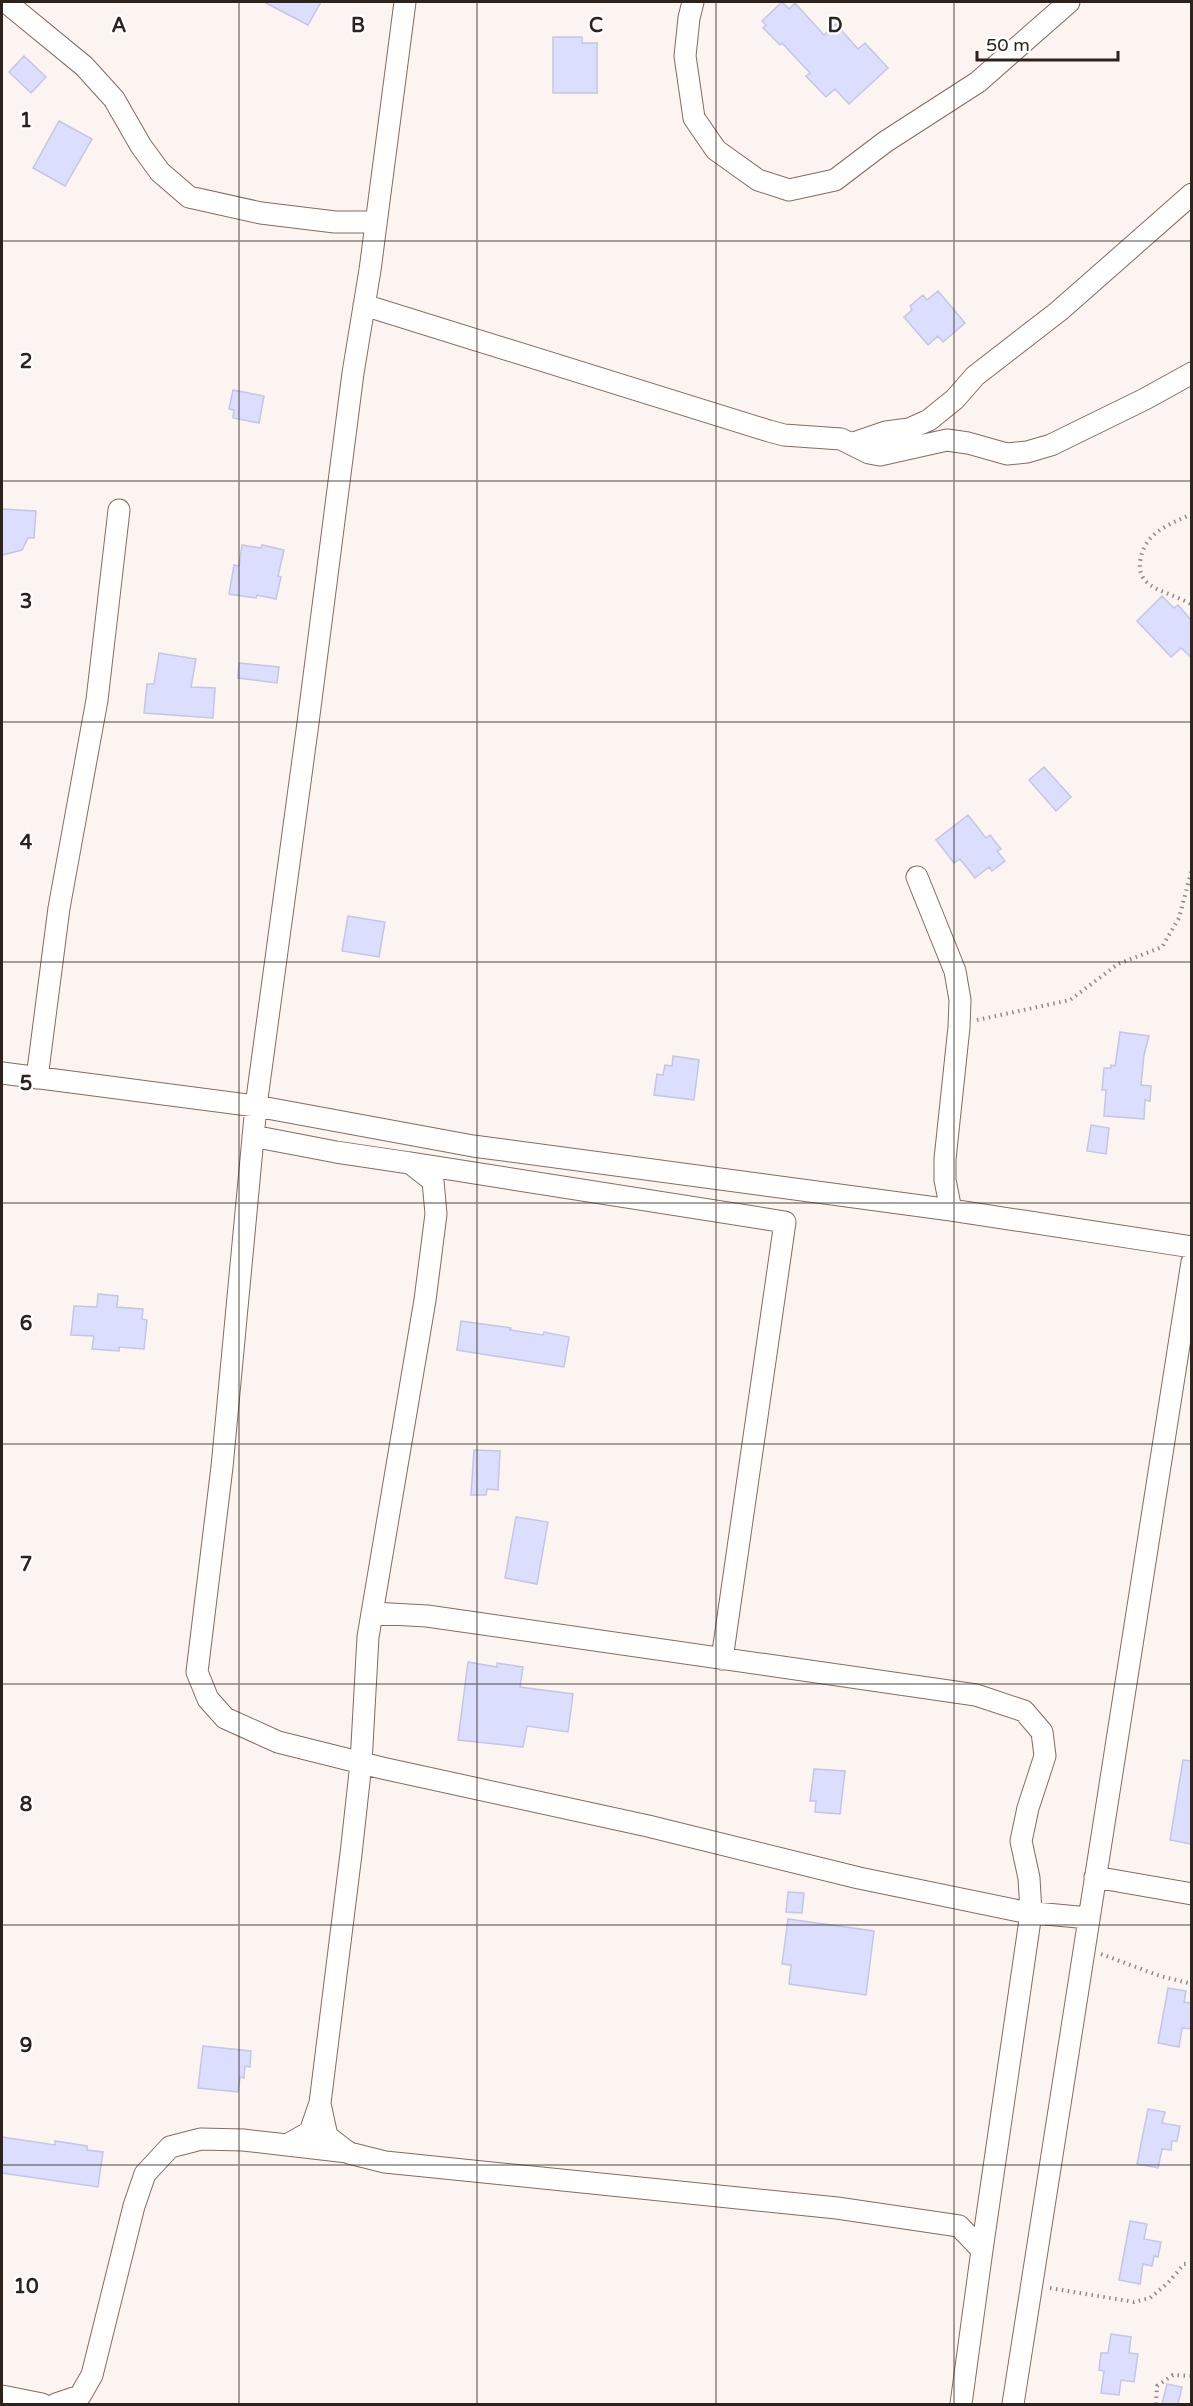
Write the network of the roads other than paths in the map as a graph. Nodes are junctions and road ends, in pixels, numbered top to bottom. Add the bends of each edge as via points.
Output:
1 (6, 2) edge
2 (405, 2) edge
3 (693, 2) edge
4 (1069, 2) edge
5 (1191, 194) edge
6 (376, 222) junction
7 (364, 304) junction
8 (1191, 372) edge
9 (851, 444) junction
10 (119, 510) dead end
11 (917, 876) dead end
12 (2, 1073) edge
13 (37, 1078) junction
14 (256, 1106) junction
15 (253, 1136) junction
16 (410, 1163) junction
17 (951, 1210) junction
18 (1191, 1247) edge
19 (1191, 1262) edge
20 (372, 1613) junction
21 (722, 1659) junction
22 (361, 1763) junction
23 (1095, 1877) junction
24 (1191, 1894) edge
25 (1031, 1913) junction
26 (1089, 1918) junction
27 (320, 2103) junction
28 (286, 2145) junction
29 (349, 2152) junction
30 (988, 2210) junction
31 (959, 2226) junction
32 (982, 2250) junction
33 (2, 2396) edge
34 (79, 2400) edge
35 (42, 2404) edge
36 (56, 2404) edge
37 (961, 2404) edge
38 (1013, 2404) edge

1 - 6 street via 91,74 114,99 160,172 189,197 261,213 335,222
2 - 6 street
3 - 4 street via 685,56 694,118 716,150 758,180 789,190 835,180 885,142 978,82
5 - 9 street via 1059,311 975,376 929,420
6 - 7 street
7 - 9 street via 770,431 828,437
7 - 14 street
8 - 9 street via 1051,445 1027,452 1007,454 947,441 880,455
10 - 13 street via 96,700 59,908
11 - 17 street via 955,971 960,1000 945,1159
12 - 13 street
13 - 14 street
14 - 15 street
14 - 17 street via 473,1146
15 - 16 street
15 - 22 street via 222,1467 197,1672 208,1699 225,1718 278,1742
16 - 20 street via 433,1181 436,1214
16 - 21 street via 785,1222
17 - 18 street
19 - 23 street
20 - 21 street via 427,1616
20 - 22 street
21 - 25 street via 976,1695 1024,1710 1042,1732 1046,1756 1021,1841
22 - 25 street via 648,1826 859,1878
22 - 27 street
23 - 24 street
23 - 26 street
25 - 26 street
25 - 30 street
26 - 38 street
27 - 28 street via 310,2132
27 - 29 street via 327,2136
28 - 29 street
28 - 34 street via 201,2139 170,2147 145,2174 92,2375
29 - 31 street via 385,2162 837,2208
30 - 31 street
30 - 32 street
31 - 32 street
32 - 37 street
33 - 35 street
34 - 36 street

